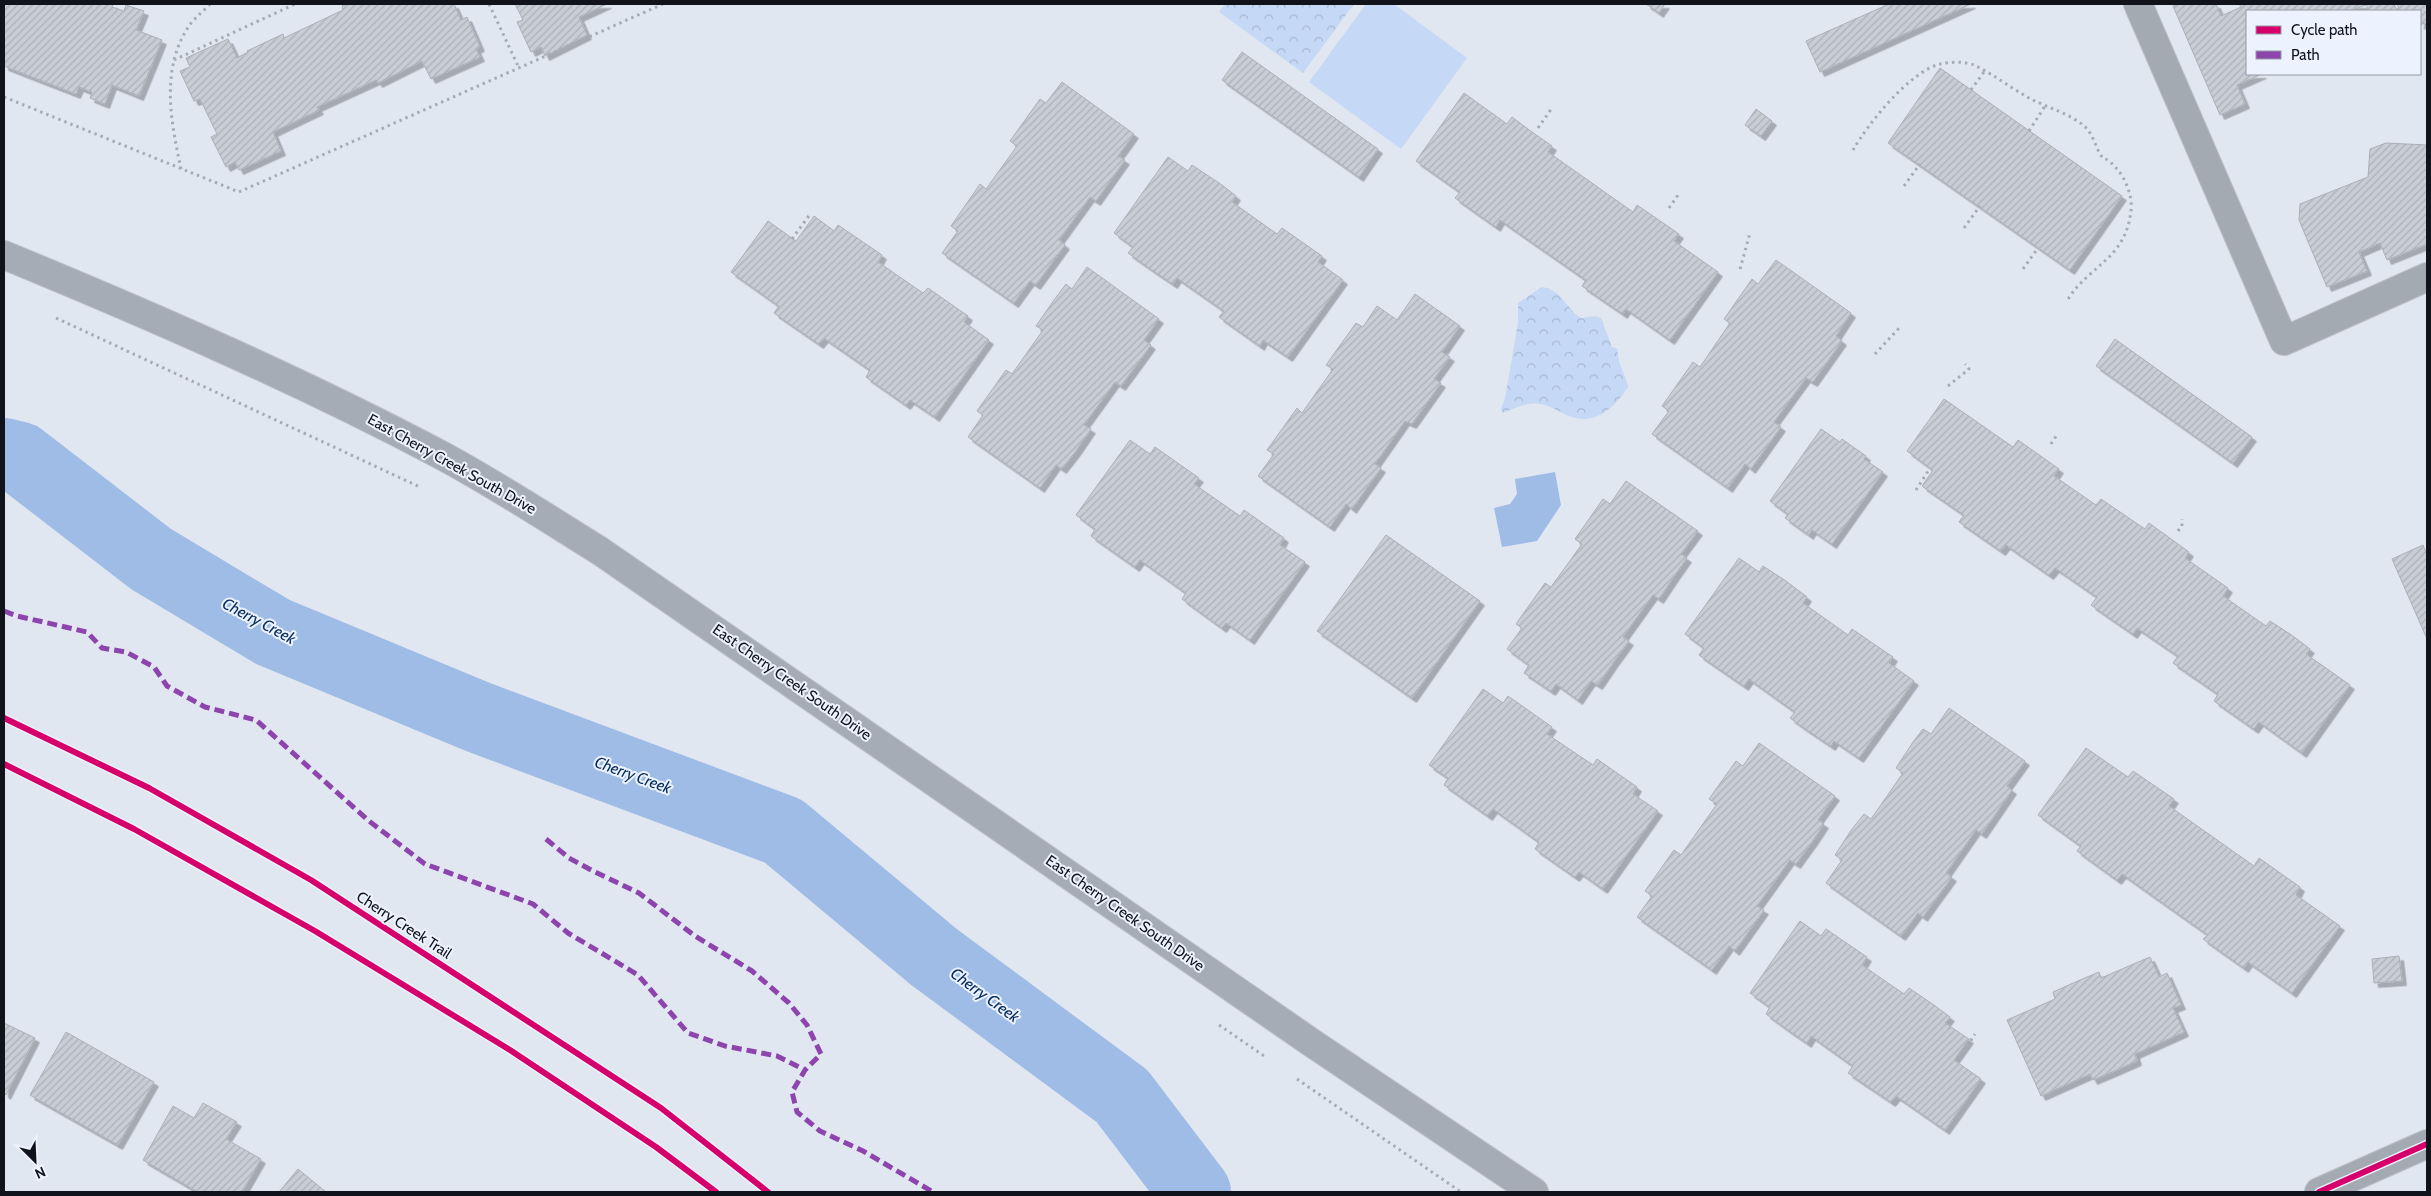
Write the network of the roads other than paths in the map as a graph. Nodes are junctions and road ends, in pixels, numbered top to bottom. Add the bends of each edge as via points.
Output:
1 (2138, 4) edge
2 (4, 255) edge
3 (2427, 277) edge
4 (2427, 1144) edge
5 (1534, 1192) edge
6 (2319, 1192) edge

1 - 3 street via 2284,341
2 - 5 main road, East Cherry Creek South Drive via 143,313 343,404 467,470 600,550 1312,1043
4 - 6 street

